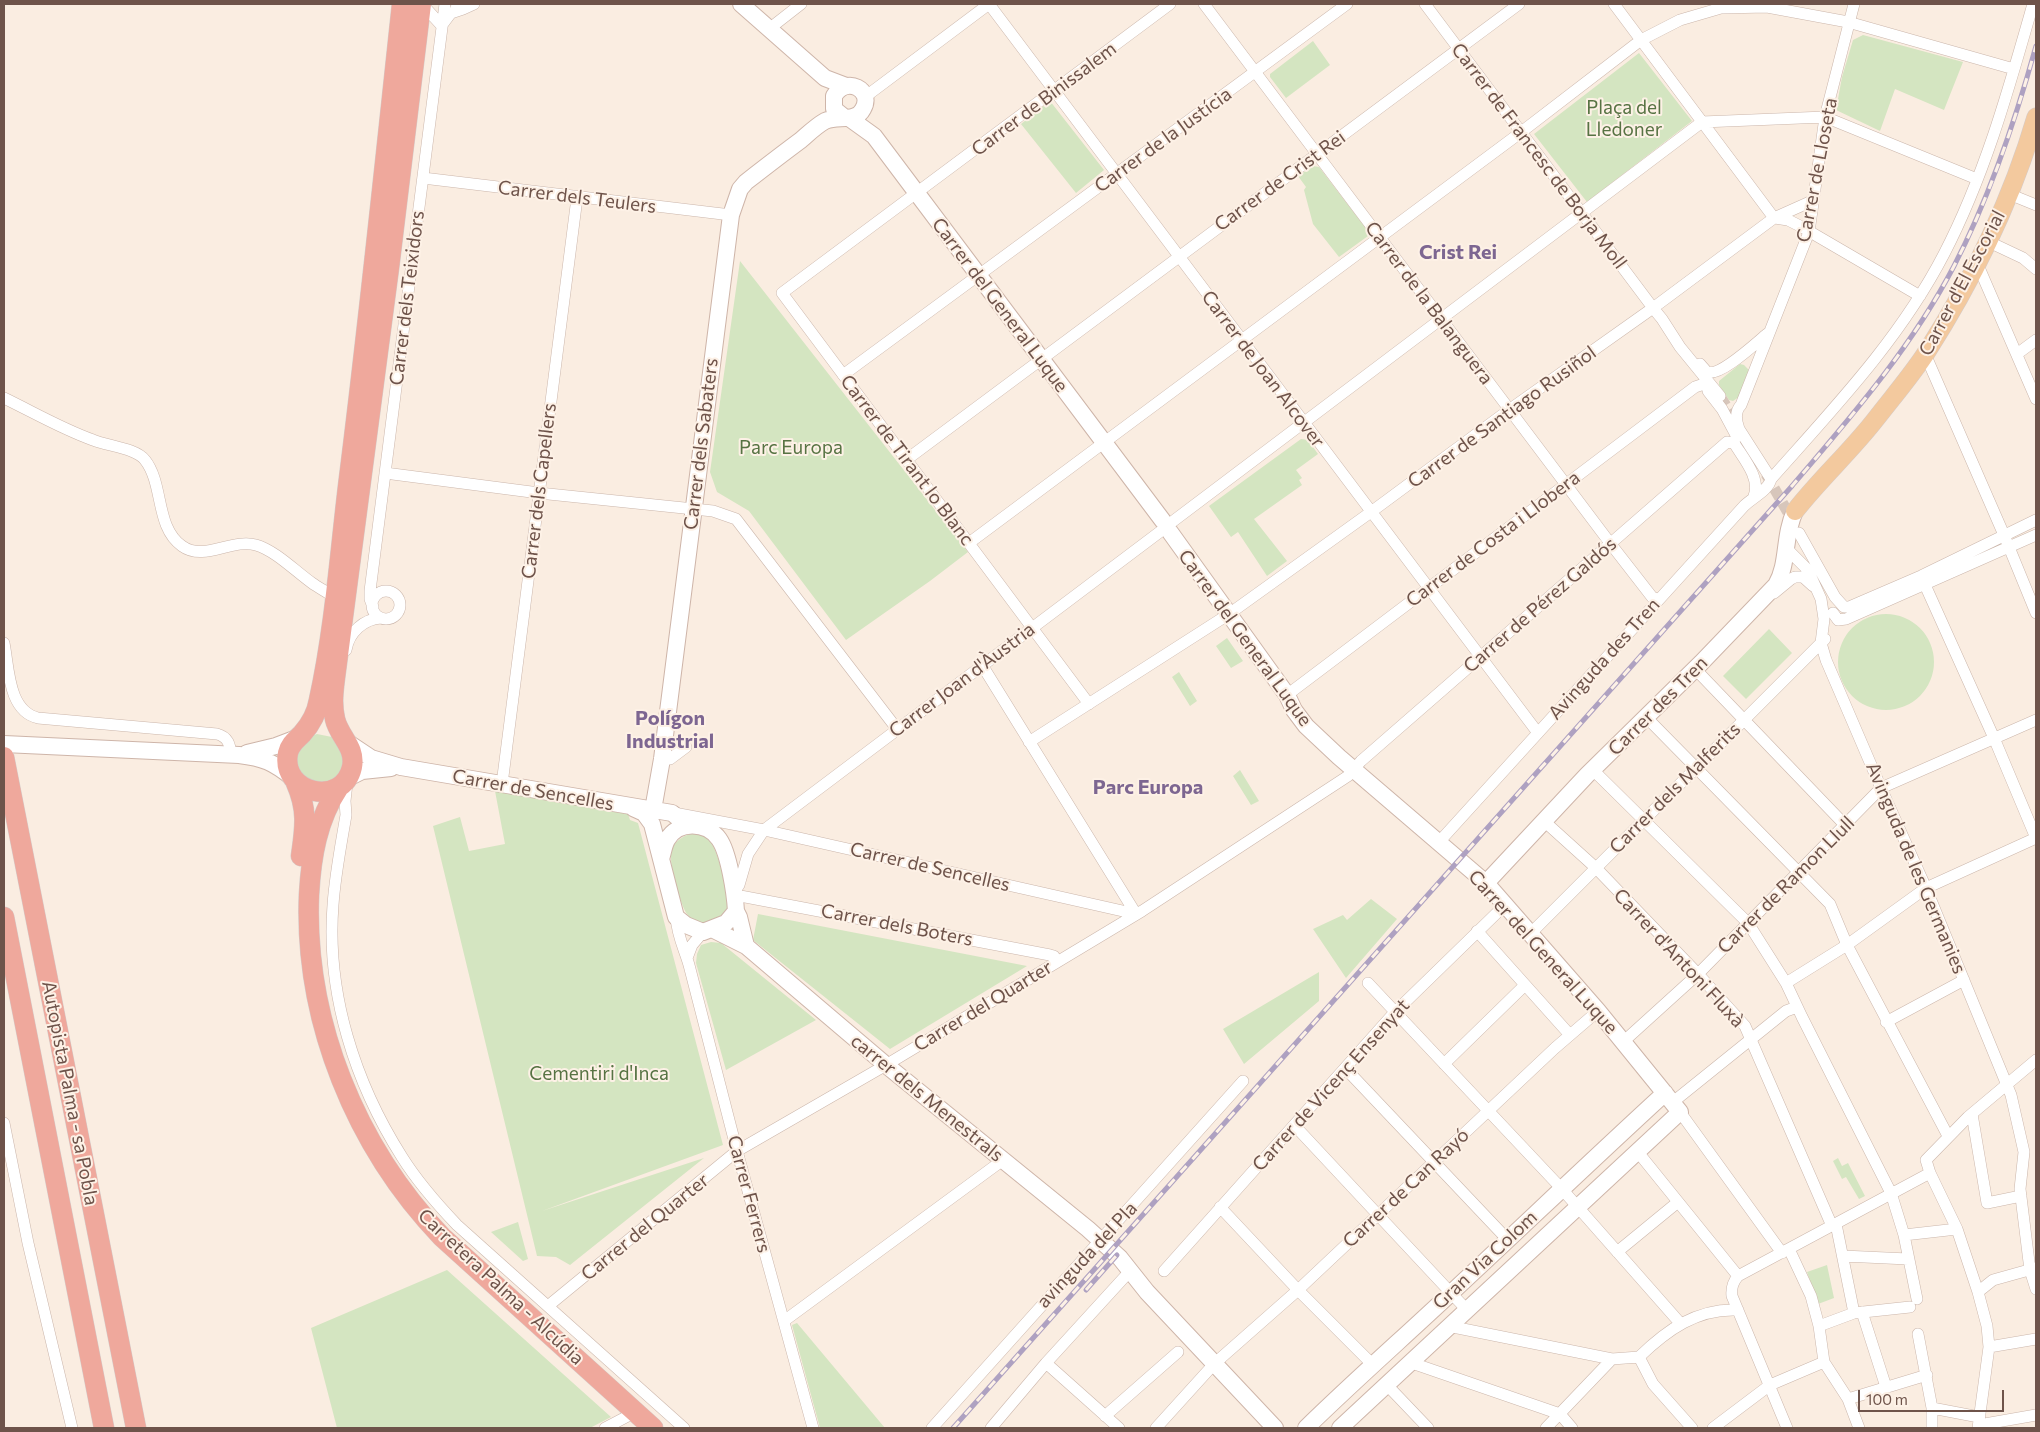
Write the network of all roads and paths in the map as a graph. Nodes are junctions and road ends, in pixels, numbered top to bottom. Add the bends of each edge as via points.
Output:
1 (402, 4) edge
2 (422, 4) edge
3 (445, 4) edge
4 (450, 4) edge
5 (474, 4) edge
6 (741, 4) edge
7 (801, 4) edge
8 (989, 4) edge
9 (1170, 4) edge
10 (1204, 4) edge
11 (1347, 4) edge
12 (1425, 4) edge
13 (1518, 4) edge
14 (1614, 4) edge
15 (1854, 4) edge
16 (2033, 4) edge
17 (1741, 5) edge
18 (463, 10) junction
19 (1848, 22) junction
20 (442, 26) junction
21 (769, 29) junction
22 (1641, 40) junction
23 (1459, 48) junction
24 (2014, 69) junction
25 (1256, 72) junction
26 (825, 78) junction
27 (846, 86) junction
28 (1054, 91) junction
29 (864, 98) junction
30 (833, 103) junction
31 (2036, 117) edge
32 (846, 118) junction
33 (1825, 118) junction
34 (826, 121) junction
35 (1702, 122) junction
36 (1520, 133) junction
37 (874, 136) junction
38 (2034, 136) edge
39 (1317, 154) junction
40 (1117, 174) junction
41 (423, 178) junction
42 (1978, 179) junction
43 (916, 193) junction
44 (2009, 194) junction
45 (577, 198) junction
46 (1812, 201) junction
47 (2036, 205) edge
48 (1583, 214) junction
49 (731, 215) junction
50 (1774, 218) junction
51 (1809, 232) junction
52 (1379, 237) junction
53 (1987, 241) junction
54 (1178, 256) junction
55 (1977, 263) junction
56 (2036, 269) edge
57 (979, 276) junction
58 (782, 293) joint
59 (1920, 296) junction
60 (1653, 308) junction
61 (1662, 319) junction
62 (1440, 320) junction
63 (1768, 333) junction
64 (1242, 340) junction
65 (2036, 340) edge
66 (1925, 354) junction
67 (2016, 354) junction
68 (1040, 358) junction
69 (1736, 359) junction
70 (1755, 369) junction
71 (843, 375) junction
72 (1701, 385) junction
73 (1720, 396) tunnel mouth
74 (4, 398) edge
75 (2036, 399) edge
76 (1722, 409) junction
77 (1509, 410) junction
78 (1737, 412) junction
79 (1304, 422) junction
80 (1104, 443) junction
81 (906, 460) junction
82 (385, 473) junction
83 (1766, 479) junction
84 (1566, 485) junction
85 (539, 494) junction
86 (1754, 496) junction
87 (692, 510) junction
88 (1796, 511) joint
89 (1371, 512) junction
90 (2036, 520) edge
91 (1166, 527) junction
92 (2036, 534) edge
93 (2004, 535) junction
94 (1794, 538) junction
95 (969, 543) junction
96 (1610, 543) junction
97 (2009, 546) junction
98 (373, 570) junction
99 (1923, 580) junction
100 (1428, 587) junction
101 (1816, 589) junction
102 (397, 594) junction
103 (334, 597) junction
104 (1763, 599) junction
105 (1657, 600) junction
106 (373, 607) junction
107 (1833, 613) junction
108 (2036, 613) edge
109 (1229, 614) junction
110 (381, 618) junction
111 (1032, 627) junction
112 (4, 643) edge
113 (1823, 649) junction
114 (1480, 657) junction
115 (982, 665) junction
116 (1692, 672) junction
117 (334, 695) junction
118 (1287, 695) junction
119 (1089, 704) junction
120 (1646, 717) junction
121 (1744, 718) junction
122 (2036, 720) edge
123 (897, 729) junction
124 (1538, 733) junction
125 (299, 735) junction
126 (1994, 738) junction
127 (345, 739) junction
128 (1029, 742) junction
129 (4, 744) edge
130 (686, 747) dead end
131 (235, 755) junction
132 (4, 757) edge
133 (662, 759) junction
134 (401, 767) junction
135 (1696, 768) junction
136 (1353, 769) junction
137 (1593, 770) junction
138 (294, 780) junction
139 (344, 783) junction
140 (502, 784) junction
141 (1880, 788) junction
142 (629, 806) junction
143 (653, 810) junction
144 (672, 813) junction
145 (1644, 820) junction
146 (1544, 821) junction
147 (723, 822) junction
148 (1845, 825) junction
149 (694, 826) junction
150 (764, 830) junction
151 (2036, 838) edge
152 (1439, 842) junction
153 (661, 859) junction
154 (1596, 868) junction
155 (1798, 873) junction
156 (1486, 883) junction
157 (1926, 888) junction
158 (735, 899) junction
159 (1505, 905) junction
160 (1136, 914) junction
161 (4, 917) edge
162 (676, 917) junction
163 (1748, 923) junction
164 (708, 931) junction
165 (1477, 931) junction
166 (1531, 933) junction
167 (1846, 945) junction
168 (746, 946) junction
169 (687, 958) junction
170 (1056, 961) junction
171 (1698, 974) junction
172 (1964, 980) junction
173 (1368, 983) dead end
174 (1786, 983) junction
175 (1525, 985) junction
176 (1797, 1007) junction
177 (1598, 1011) junction
178 (1394, 1012) junction
179 (1886, 1022) junction
180 (1570, 1036) junction
181 (1750, 1040) junction
182 (1623, 1042) junction
183 (2036, 1060) edge
184 (1444, 1064) junction
185 (886, 1065) junction
186 (1345, 1068) junction
187 (1243, 1081) dead end
188 (2006, 1083) junction
189 (1673, 1102) junction
190 (1488, 1111) junction
191 (1972, 1114) junction
192 (4, 1123) edge
193 (1295, 1126) junction
194 (1948, 1136) junction
195 (2036, 1149) edge
196 (737, 1151) junction
197 (1636, 1151) junction
198 (2024, 1152) junction
199 (1003, 1160) junction
200 (1434, 1162) junction
201 (1930, 1173) junction
202 (1561, 1188) junction
203 (1891, 1193) junction
204 (2015, 1197) junction
205 (1678, 1202) junction
206 (1577, 1207) junction
207 (1220, 1208) junction
208 (1379, 1214) junction
209 (1834, 1225) junction
210 (1957, 1229) junction
211 (1904, 1235) junction
212 (1508, 1239) junction
213 (1786, 1251) junction
214 (1617, 1252) junction
215 (1115, 1255) junction
216 (1843, 1256) junction
217 (1908, 1260) junction
218 (2033, 1269) edge
219 (1164, 1271) dead end
220 (1738, 1276) junction
221 (2036, 1289) edge
222 (1298, 1290) junction
223 (1978, 1292) junction
224 (1450, 1294) junction
225 (548, 1306) junction
226 (1466, 1309) junction
227 (1738, 1310) junction
228 (1858, 1312) junction
229 (784, 1321) junction
230 (1680, 1323) junction
231 (1448, 1326) junction
232 (1819, 1326) junction
233 (1918, 1334) dead end
234 (2036, 1339) edge
235 (1989, 1347) junction
236 (1178, 1352) dead end
237 (1639, 1357) junction
238 (1612, 1359) junction
239 (1409, 1362) junction
240 (1824, 1362) junction
241 (1046, 1363) junction
242 (1214, 1364) junction
243 (1372, 1364) junction
244 (1927, 1375) junction
245 (1386, 1384) junction
246 (1770, 1385) junction
247 (1886, 1387) junction
248 (1848, 1399) junction
249 (1932, 1408) junction
250 (1560, 1414) junction
251 (2036, 1415) edge
252 (1105, 1416) junction
253 (632, 1423) edge
254 (1979, 1423) edge
255 (1727, 1424) edge
256 (72, 1428) edge
257 (104, 1428) edge
258 (136, 1428) edge
259 (605, 1428) edge
260 (653, 1428) edge
261 (684, 1428) edge
262 (813, 1428) edge
263 (932, 1428) edge
264 (991, 1428) edge
265 (1118, 1428) edge
266 (1156, 1428) edge
267 (1275, 1428) edge
268 (1306, 1428) edge
269 (1340, 1428) edge
270 (1428, 1428) edge
271 (1546, 1428) edge
272 (1572, 1428) edge
273 (1692, 1428) edge
274 (1713, 1428) edge
275 (1787, 1428) edge
276 (1859, 1428) edge
277 (1932, 1428) edge

1 - 103 highway
2 - 20 street
2 - 117 highway
3 - 20 street, Carrer dels Teixidors
4 - 18 street
5 - 18 street
6 - 21 main road
7 - 21 street
8 - 28 street, Carrer de Joan Alcover
8 - 29 street
9 - 28 street, Carrer de Binissalem
10 - 25 street, Carrer de la Balanguera
11 - 25 street, Carrer de la Justícia
12 - 23 street, Carrer de Francesc de Borja Moll
13 - 23 street, Carrer de Crist Rei
14 - 22 street
15 - 19 street, Carrer de Lloseta
16 - 24 street, Avinguda des Tren
17 - 19 street
17 - 22 street via 1680,20
18 - 20 street via 451,13
19 - 24 street
19 - 33 street, Carrer de Lloseta
20 - 41 street, Carrer dels Teixidors
21 - 26 main road
22 - 35 street
22 - 36 street
23 - 36 street, Carrer de Francesc de Borja Moll
23 - 39 street, Carrer de Crist Rei
24 - 42 street, Avinguda des Tren
25 - 39 street, Carrer de la Balanguera
25 - 40 street, Carrer de la Justícia
26 - 27 main road
26 - 30 main road
27 - 29 main road via 855,86
27 - 30 main road via 836,91
28 - 40 street, Carrer de Joan Alcover
28 - 43 street, Carrer de Binissalem
29 - 32 main road via 861,113
29 - 37 main road, Carrer del General Luque
30 - 32 main road via 837,112
30 - 34 main road
31 - 38 main road, Carrer d'El Escorial
32 - 34 main road, Carrer dels Sabaters
32 - 37 main road, Carrer del General Luque
33 - 35 street
33 - 42 street
33 - 46 street, Carrer de Lloseta
34 - 49 main road, Carrer dels Sabaters via 746,182 740,189
35 - 48 street, Carrer Joan d'Àustria
35 - 50 street
36 - 48 street, Carrer de Francesc de Borja Moll
36 - 52 street
37 - 43 main road, Carrer del General Luque
38 - 44 main road, Carrer d'El Escorial
39 - 52 street, Carrer de la Balanguera
39 - 54 street, Carrer de Crist Rei
40 - 54 street, Carrer de Joan Alcover
40 - 57 street, Carrer de la Justícia
41 - 45 street, Carrer dels Teulers
41 - 82 street, Carrer dels Teixidors
42 - 59 street, Avinguda des Tren via 1945,254
43 - 57 main road, Carrer del General Luque
43 - 58 street, Carrer de Binissalem
44 - 47 street
44 - 53 main road, Carrer d'El Escorial
45 - 49 street, Carrer dels Teulers
45 - 85 street, Carrer dels Capellers
46 - 50 street, Carrer de Santiago Rusiñol
46 - 51 street, Carrer de Lloseta
48 - 60 street, Carrer de Francesc de Borja Moll
48 - 62 street, Carrer Joan d'Àustria
49 - 87 main road, Carrer dels Sabaters
50 - 51 street via 1788,220
50 - 60 street, Carrer de Santiago Rusiñol
51 - 59 street
51 - 63 street, Carrer de Lloseta
52 - 62 street, Carrer de la Balanguera
52 - 64 street
53 - 55 main road, Carrer d'El Escorial
53 - 56 street via 2023,258
54 - 64 street, Carrer de Joan Alcover
54 - 68 street, Carrer de Crist Rei
55 - 66 main road, Carrer d'El Escorial
55 - 67 street
57 - 68 main road, Carrer del General Luque
57 - 71 street, Carrer de la Justícia
58 - 71 street, Carrer de Tirant lo Blanc
59 - 83 street, Avinguda des Tren via 1883,351
60 - 61 street, Carrer de Francesc de Borja Moll
60 - 72 street, Carrer de Francesc de Borja Moll via 1655,321
60 - 77 street, Carrer de Santiago Rusiñol
61 - 69 street via 1707,372 1714,373
61 - 73 street via 1680,348
62 - 77 street, Carrer de la Balanguera
62 - 79 street, Carrer Joan d'Àustria
63 - 69 street
63 - 70 street
64 - 79 street, Carrer de Joan Alcover
64 - 80 street
65 - 67 street
66 - 88 main road, Carrer d'El Escorial via 1874,422
66 - 93 street
67 - 75 street
68 - 80 main road, Carrer del General Luque
68 - 81 street, Carrer de Crist Rei
69 - 70 street via 1751,363
70 - 78 street
71 - 81 street, Carrer de Tirant lo Blanc
72 - 76 street, Carrer de Francesc de Borja Moll
72 - 84 street, Carrer de Costa i Llobera
74 - 103 street via 93,440 142,457 148,465 171,534 187,549 199,552 241,544 256,545
76 - 78 street
76 - 83 street, Carrer de Francesc de Borja Moll
77 - 84 street, Carrer de la Balanguera
77 - 89 street, Carrer de Santiago Rusiñol
78 - 83 street via 1739,428
79 - 89 street, Carrer de Joan Alcover
79 - 91 street, Carrer Joan d'Àustria
80 - 91 main road, Carrer del General Luque
80 - 95 street
81 - 95 street, Carrer de Tirant lo Blanc
82 - 85 street
82 - 98 street, Carrer dels Teixidors
83 - 86 street, Avinguda des Tren via 1769,486
84 - 96 street, Carrer de la Balanguera
84 - 100 street, Carrer de Costa i Llobera
85 - 87 street
85 - 140 street, Carrer dels Capellers
86 - 96 street, Carrer de Pérez Galdós via 1755,479 1734,443 1727,442
86 - 105 street, Avinguda des Tren
87 - 123 street via 713,511 736,520
87 - 133 main road, Carrer dels Sabaters
88 - 94 main road, Carrer des Tren via 1789,527
89 - 100 street, Carrer de Joan Alcover
89 - 109 street, Carrer de Santiago Rusiñol
90 - 93 street
91 - 109 main road, Carrer del General Luque
91 - 111 street, Carrer Joan d'Àustria
92 - 97 street
93 - 97 street
93 - 99 street
94 - 99 street via 1844,607
94 - 101 street via 1795,559 1808,570
94 - 104 main road, Carrer des Tren via 1780,579
94 - 107 street via 1827,591
95 - 111 street, Carrer de Tirant lo Blanc
96 - 105 street, Carrer de la Balanguera
96 - 114 street, Carrer de Pérez Galdós
97 - 99 street
97 - 108 street
98 - 102 street via 379,583
98 - 106 street, Carrer dels Teixidors via 370,599
99 - 107 street via 1846,619 1838,620
99 - 126 street
100 - 114 street, Carrer de Joan Alcover
100 - 118 street, Carrer de Costa i Llobera
101 - 104 street via 1808,579 1795,577
101 - 113 street via 1824,619
102 - 106 street via 385,591 377,595
102 - 110 street via 400,605 396,614
103 - 125 highway via 318,703 314,716
104 - 116 main road, Carrer des Tren
105 - 124 street, Avinguda des Tren
106 - 110 street
107 - 113 street
109 - 118 main road, Carrer del General Luque
109 - 119 street, Carrer de Santiago Rusiñol
110 - 117 street via 370,619 352,636
111 - 115 street, Carrer Joan d'Àustria
111 - 119 street, Carrer de Tirant lo Blanc
112 - 131 street via 15,700 29,714 38,718 217,734 228,741
113 - 121 street, Carrer dels Malferits
113 - 141 street, Avinguda de les Germanies
114 - 124 street, Carrer de Joan Alcover
114 - 136 street, Carrer de Pérez Galdós
115 - 123 street, Carrer Joan d'Àustria
115 - 128 street
116 - 120 main road, Carrer des Tren
116 - 121 street via 1700,674
117 - 127 highway via 334,714
118 - 136 main road, Carrer del General Luque via 1306,726
119 - 128 street, Carrer de Santiago Rusiñol
120 - 135 street
120 - 137 main road, Carrer des Tren
121 - 135 street, Carrer dels Malferits
121 - 148 street
122 - 126 street
123 - 150 street, Carrer Joan d'Àustria
124 - 152 street, Avinguda des Tren
125 - 127 highway via 313,728 325,728
125 - 131 main road via 276,746
125 - 138 highway via 288,755 289,770
126 - 141 street
126 - 151 street
127 - 134 main road, Carrer de Sencelles via 371,758
127 - 139 highway via 352,756
128 - 160 street
129 - 131 main road
130 - 133 street via 670,759
131 - 138 main road via 264,759 279,766
132 - 258 highway, Autopista Palma - sa Pobla
133 - 143 main road, Carrer dels Sabaters
134 - 139 main road, Carrer de Sencelles via 357,773
134 - 140 main road, Carrer de Sencelles
135 - 145 street, Carrer dels Malferits
135 - 155 street
136 - 152 main road, Carrer del General Luque
136 - 160 street, Carrer del Quarter via 1348,776
137 - 145 street
137 - 146 main road, Carrer des Tren
138 - 139 highway via 314,792 330,791
138 - 253 highway, Carretera Palma - Alcúdia via 306,817 298,911 306,993 324,1061 350,1127 383,1182 422,1232
139 - 225 street via 346,815 333,905 333,935 334,964 352,1052 377,1113 402,1158 457,1225
139 - 260 highway, Carretera Palma - Alcúdia via 324,814 313,853 309,932 314,977 326,1033 344,1086 363,1127 397,1183 442,1237
140 - 142 main road, Carrer de Sencelles
141 - 148 street, Carrer de Ramon Llull
141 - 157 street, Avinguda de les Germanies
142 - 143 main road, Carrer de Sencelles
142 - 153 main road via 644,813 652,824
143 - 144 main road, Carrer de Sencelles
144 - 147 street, Carrer de Sencelles
144 - 149 main road
145 - 154 street, Carrer dels Malferits
145 - 163 street
146 - 154 street, Carrer d'Antoni Fluxà
146 - 156 main road, Carrer des Tren
147 - 149 street, Carrer de Sencelles
147 - 150 street, Carrer de Sencelles
148 - 155 street, Carrer de Ramon Llull
149 - 153 main road via 678,828 666,841
149 - 158 main road via 712,831 720,840
150 - 158 street, Carrer Joan d'Àustria via 748,854
150 - 160 street, Carrer de Sencelles
151 - 157 street
152 - 156 main road, Carrer del General Luque
153 - 162 main road
154 - 166 street, Carrer dels Malferits
154 - 171 street, Carrer d'Antoni Fluxà
155 - 163 street, Carrer de Ramon Llull
155 - 167 street via 1830,904
156 - 159 main road, Carrer del General Luque
157 - 167 street
157 - 172 street, Avinguda de les Germanies
158 - 164 main road via 726,923
158 - 168 main road
158 - 170 street, Carrer dels Boters via 1050,954
159 - 165 street, Carrer de Vicenç Ensenyat
159 - 166 main road, Carrer del General Luque
160 - 170 street, Carrer del Quarter
161 - 257 highway, Autopista Palma - sa Pobla
162 - 164 main road via 686,925
162 - 169 street, Carrer Ferrers via 681,947
163 - 171 street, Carrer de Ramon Llull
163 - 174 street
164 - 168 main road, carrer dels Menestrals
164 - 169 street via 692,945
165 - 175 street
165 - 178 street, Carrer de Vicenç Ensenyat
166 - 177 main road, Carrer del General Luque
167 - 174 street
167 - 179 street
168 - 185 main road, carrer dels Menestrals
169 - 196 street, Carrer Ferrers
170 - 185 street, Carrer del Quarter
171 - 181 street, Carrer d'Antoni Fluxà via 1744,1026
171 - 182 street, Carrer de Ramon Llull
172 - 179 street
172 - 188 street, Avinguda de les Germanies
173 - 178 street
174 - 176 street
175 - 180 street
175 - 184 street
176 - 181 street via 1786,1011
176 - 203 street
177 - 180 street, Carrer de Can Rayó
177 - 182 main road, Carrer del General Luque
178 - 184 street
178 - 186 street, Carrer de Vicenç Ensenyat
179 - 194 street
180 - 190 street, Carrer de Can Rayó
181 - 189 street
181 - 209 street, Carrer d'Antoni Fluxà
182 - 189 main road, Carrer del General Luque
183 - 188 street
184 - 190 street
185 - 196 street, Carrer del Quarter
185 - 199 main road, carrer dels Menestrals
186 - 193 street, Carrer de Vicenç Ensenyat
186 - 200 street
187 - 215 street, avinguda del Pla
188 - 191 street
188 - 198 street, Avinguda de les Germanies
189 - 197 main road, Gran Via Colom
189 - 202 main road, Gran Via Colom
189 - 213 street, Carrer del General Luque
190 - 200 street, Carrer de Can Rayó
190 - 202 street
191 - 194 street
191 - 204 street via 1986,1203
192 - 256 street via 28,1243
193 - 207 street, Carrer de Vicenç Ensenyat
193 - 208 street
194 - 201 street via 1926,1160
195 - 198 street
196 - 225 street, Carrer del Quarter
196 - 229 street, Carrer Ferrers
197 - 205 street
197 - 206 main road, Gran Via Colom
198 - 204 street, Avinguda de les Germanies
199 - 215 main road, carrer dels Menestrals
199 - 229 street
200 - 208 street, Carrer de Can Rayó
200 - 212 street
201 - 203 street
201 - 210 street
202 - 206 street
202 - 212 main road, Gran Via Colom
203 - 209 street
203 - 211 street
204 - 218 street, Avinguda de les Germanies
205 - 214 street
205 - 220 street
206 - 214 street
206 - 226 main road, Gran Via Colom
207 - 219 street, Carrer de Vicenç Ensenyat
207 - 222 street
208 - 222 street, Carrer de Can Rayó
208 - 224 street
209 - 213 street
209 - 216 street, Carrer d'Antoni Fluxà
210 - 211 street
210 - 223 street
211 - 217 street
212 - 224 main road, Gran Via Colom
213 - 220 street
213 - 232 street, Carrer del General Luque via 1811,1296
214 - 230 street
215 - 241 street
215 - 242 main road, carrer dels Menestrals
215 - 263 street, avinguda del Pla via 1046,1300
216 - 217 street
216 - 228 street, Carrer d'Antoni Fluxà
217 - 228 street via 1914,1303
218 - 221 street, Avinguda de les Germanies
218 - 223 street via 1993,1280
220 - 227 street via 1731,1290
222 - 242 street, Carrer de Can Rayó
222 - 243 street
223 - 235 street
224 - 226 street
224 - 243 main road, Gran Via Colom
225 - 261 street
226 - 231 main road, Gran Via Colom
227 - 230 street via 1720,1310
227 - 246 street
228 - 232 street
228 - 247 street, Carrer d'Antoni Fluxà
229 - 262 street, Carrer Ferrers
230 - 237 street
231 - 238 street
231 - 239 main road, Gran Via Colom
232 - 240 street, Carrer del General Luque
233 - 244 street
234 - 235 street
235 - 254 street
236 - 252 street
237 - 238 street
237 - 273 street via 1653,1384
238 - 250 street
239 - 245 main road, Gran Via Colom
239 - 250 street
240 - 246 street
240 - 248 street
241 - 252 street
241 - 264 street
242 - 266 street, Carrer de Can Rayó
242 - 267 main road, carrer dels Menestrals
243 - 268 main road, Gran Via Colom
244 - 247 street
244 - 249 street
245 - 269 main road, Gran Via Colom
245 - 270 street
246 - 255 street
246 - 275 street
247 - 248 street
248 - 276 street
249 - 254 street
249 - 277 street
250 - 271 street
250 - 272 street
251 - 254 street
252 - 265 street
253 - 259 street
255 - 274 street

